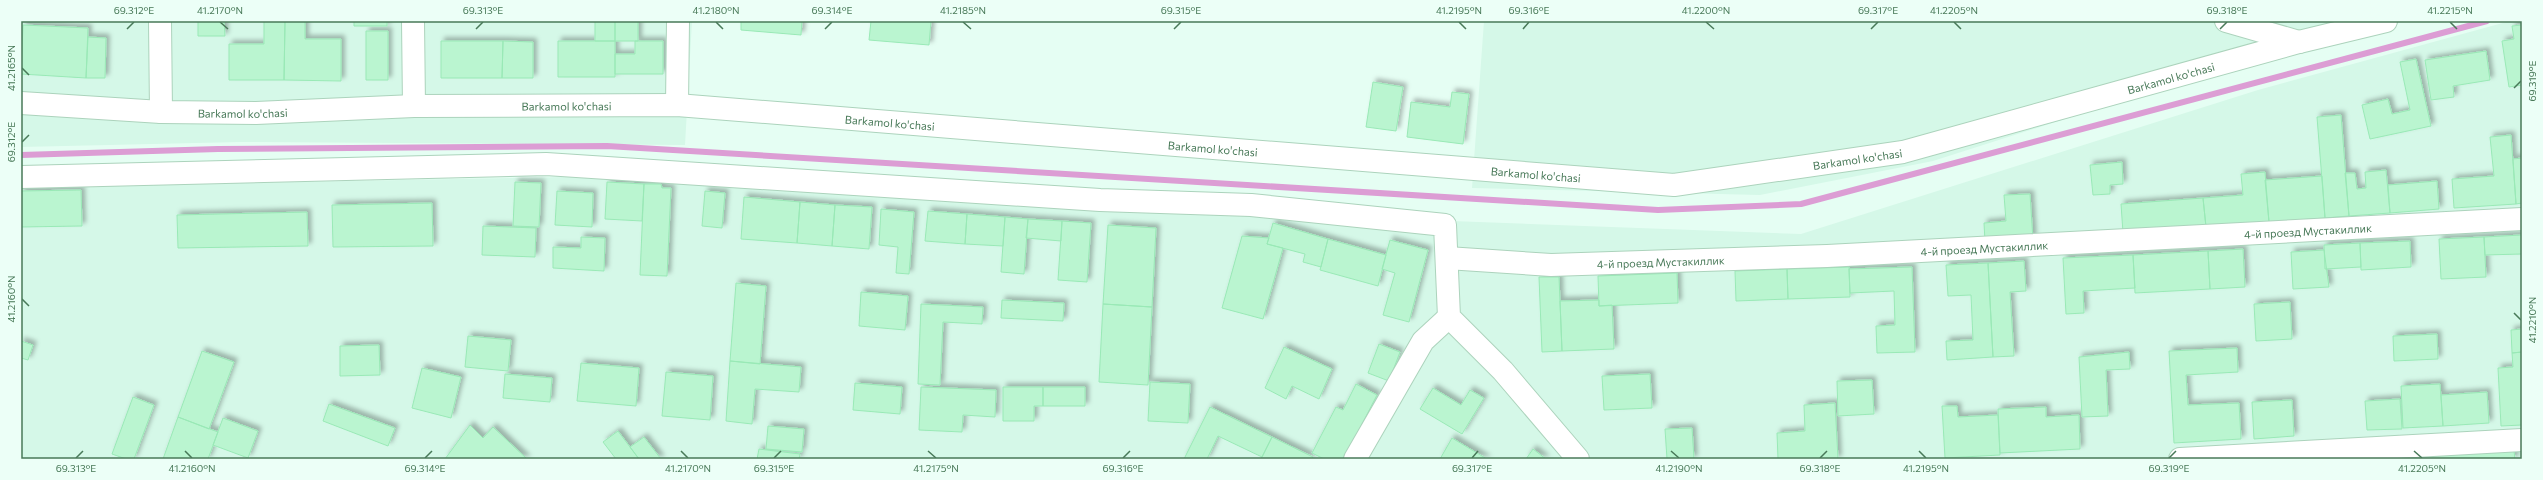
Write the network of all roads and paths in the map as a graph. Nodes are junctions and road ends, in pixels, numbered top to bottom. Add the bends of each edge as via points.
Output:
1 (160, 21) edge
2 (413, 21) edge
3 (678, 21) edge
4 (2226, 21) edge
5 (2386, 21) edge
6 (2299, 42) junction
7 (21, 103) edge
8 (414, 106) junction
9 (677, 106) junction
10 (161, 112) junction
11 (21, 177) edge
12 (2522, 219) edge
13 (1447, 258) junction
14 (1449, 317) junction
15 (2522, 440) edge
16 (1355, 459) edge
17 (1578, 459) edge
18 (2180, 459) edge

1 - 10 street
2 - 8 street
3 - 9 street
4 - 6 street
5 - 6 street, Barkamol ko'chasi
6 - 9 street, Barkamol ko'chasi via 1904,152 1674,185
7 - 10 street, Barkamol ko'chasi
8 - 9 street, Barkamol ko'chasi
8 - 10 street, Barkamol ko'chasi via 256,113
11 - 13 street via 546,164 1100,200 1251,205 1445,225
12 - 13 street, 4-й проезд Мустакиллик via 1827,256 1551,265
13 - 14 street
14 - 16 street via 1423,341
14 - 17 street via 1503,371
15 - 18 street

